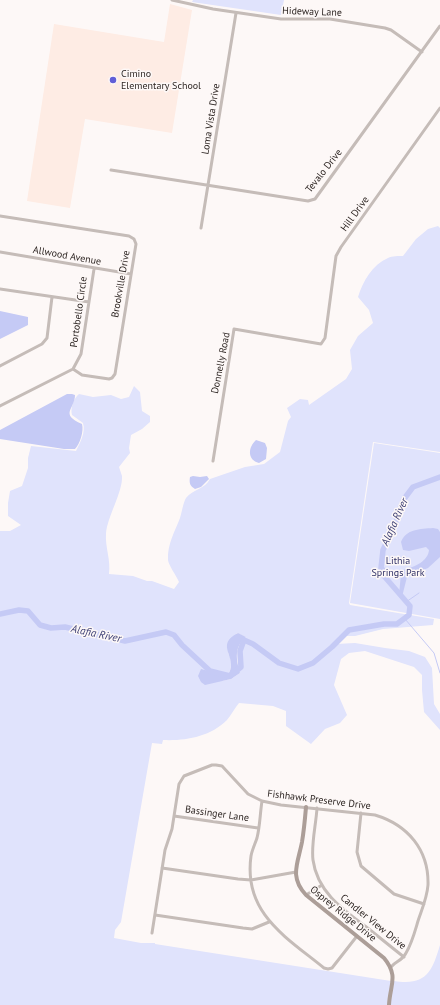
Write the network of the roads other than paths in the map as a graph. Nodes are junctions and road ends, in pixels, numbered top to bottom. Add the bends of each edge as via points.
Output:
1 (172, 0) edge
2 (236, 12) junction
3 (440, 26) edge
4 (422, 52) junction
5 (440, 108) edge
6 (111, 170) dead end
7 (209, 186) junction
8 (0, 216) edge
9 (201, 228) dead end
10 (0, 252) edge
11 (94, 269) junction
12 (131, 274) junction
13 (0, 289) edge
14 (52, 297) junction
15 (89, 302) junction
16 (321, 344) joint
17 (0, 366) edge
18 (73, 369) junction
19 (0, 406) edge
20 (213, 461) dead end
21 (262, 801) junction
22 (306, 807) junction
23 (317, 808) junction
24 (361, 813) junction
25 (174, 816) junction
26 (258, 828) junction
27 (162, 868) junction
28 (296, 872) junction
29 (251, 880) junction
30 (322, 885) junction
31 (306, 895) junction
32 (424, 904) junction
33 (154, 915) junction
34 (269, 922) junction
35 (152, 932) dead end
36 (357, 936) junction
37 (404, 957) junction
38 (391, 967) junction
39 (389, 1005) edge

1 - 2 street, Hideway Lane
2 - 4 street, Hideway Lane via 281,19 330,19 385,28
2 - 7 street, Loma Vista Drive
3 - 4 street, Tevalo Drive
4 - 7 street, Tevalo Drive via 315,199 308,201
5 - 16 street, Hill Drive via 336,256 325,338
6 - 7 street, Tevalo Drive
7 - 9 street, Loma Vista Drive
8 - 12 street, Brookville Drive via 129,236 136,244
10 - 11 street, Allwood Avenue
11 - 12 street, Allwood Avenue
11 - 15 street, Portobello Circle
12 - 18 street, Brookville Drive via 115,374 109,379 82,375
13 - 14 street
14 - 15 street
14 - 17 street via 47,338 42,344
15 - 18 street, Portobello Circle via 81,354
16 - 20 street, Donnelly Road via 234,330
18 - 19 street
21 - 22 street, Fishhawk Preserve Drive
21 - 25 street, Fishhawk Preserve Drive via 248,794 222,766 212,765 182,779
21 - 26 street
22 - 23 street, Fishhawk Preserve Drive
22 - 28 street
23 - 24 street, Fishhawk Preserve Drive
23 - 30 street, Candler View Drive via 313,850 316,871
24 - 32 street, Fishhawk Preserve Drive via 388,819 407,832 417,844 427,874 428,886
24 - 32 street via 357,852 361,866 394,894
25 - 26 street, Bassinger Lane
25 - 27 street, Fishhawk Preserve Drive
26 - 29 street via 251,856
27 - 29 street
27 - 33 street, Fishhawk Preserve Drive
28 - 29 street
28 - 31 street, Osprey Ridge Drive via 299,885
29 - 34 street via 258,904
30 - 31 street
30 - 37 street, Candler View Drive via 339,906
31 - 36 street, Osprey Ridge Drive
32 - 37 street, Fishhawk Preserve Drive
33 - 34 street via 252,929
33 - 35 street, Fishhawk Preserve Drive
34 - 36 street via 328,969 332,968
36 - 38 street, Osprey Ridge Drive
37 - 38 street, Fishhawk Preserve Drive
38 - 39 street via 393,985

